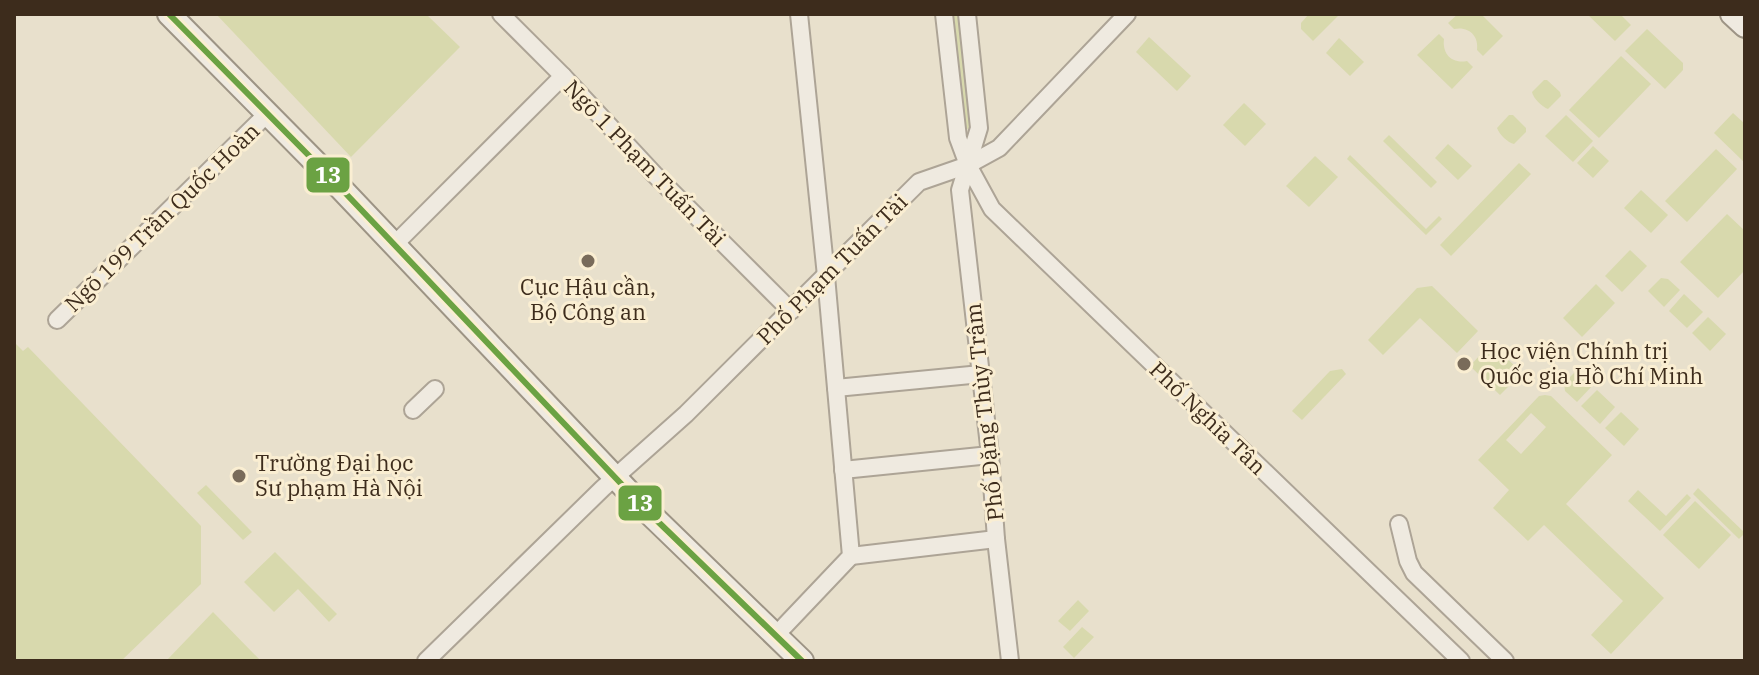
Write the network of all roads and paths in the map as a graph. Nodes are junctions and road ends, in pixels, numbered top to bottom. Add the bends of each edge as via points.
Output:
1 (169, 14) edge
2 (501, 14) edge
3 (799, 14) edge
4 (944, 14) edge
5 (967, 14) edge
6 (1127, 14) edge
7 (1732, 14) edge
8 (1745, 26) edge
9 (563, 76) junction
10 (267, 114) junction
11 (968, 165) junction
12 (394, 245) junction
13 (826, 276) junction
14 (791, 311) junction
15 (57, 320) dead end
16 (981, 374) junction
17 (836, 388) junction
18 (435, 389) dead end
19 (413, 410) dead end
20 (990, 455) junction
21 (843, 470) junction
22 (616, 478) junction
23 (1399, 524) dead end
24 (996, 539) junction
25 (851, 556) junction
26 (775, 636) junction
27 (426, 661) edge
28 (802, 661) edge
29 (1010, 661) edge
30 (1461, 661) edge
31 (1505, 661) edge

1 - 10 street
2 - 9 street, Ngõ 1 Phạm Tuấn Tài
3 - 13 street
4 - 11 street, Phố Đặng Thùy Trâm via 958,138
5 - 11 street, Phố Đặng Thùy Trâm via 979,128
6 - 11 street, Phố Phạm Tuấn Tài via 999,148
7 - 8 street
9 - 12 street
9 - 14 street, Ngõ 1 Phạm Tuấn Tài
10 - 12 street
10 - 15 street, Ngõ 199 Trần Quốc Hoàn
11 - 13 street, Phố Phạm Tuấn Tài via 919,182
11 - 16 street, Phố Đặng Thùy Trâm via 960,190
11 - 30 street, Phố Nghĩa Tân via 992,209
12 - 22 street
13 - 14 street, Phố Phạm Tuấn Tài
13 - 17 street
14 - 22 street, Phố Phạm Tuấn Tài
16 - 17 street
16 - 20 street, Phố Đặng Thùy Trâm
17 - 21 street
18 - 19 street
20 - 21 street
20 - 24 street, Phố Đặng Thùy Trâm
21 - 25 street
22 - 26 street
22 - 27 street, Phố Phạm Tuấn Tài
23 - 31 street via 1414,573
24 - 25 street
24 - 29 street, Phố Đặng Thùy Trâm
25 - 26 street
26 - 28 street

